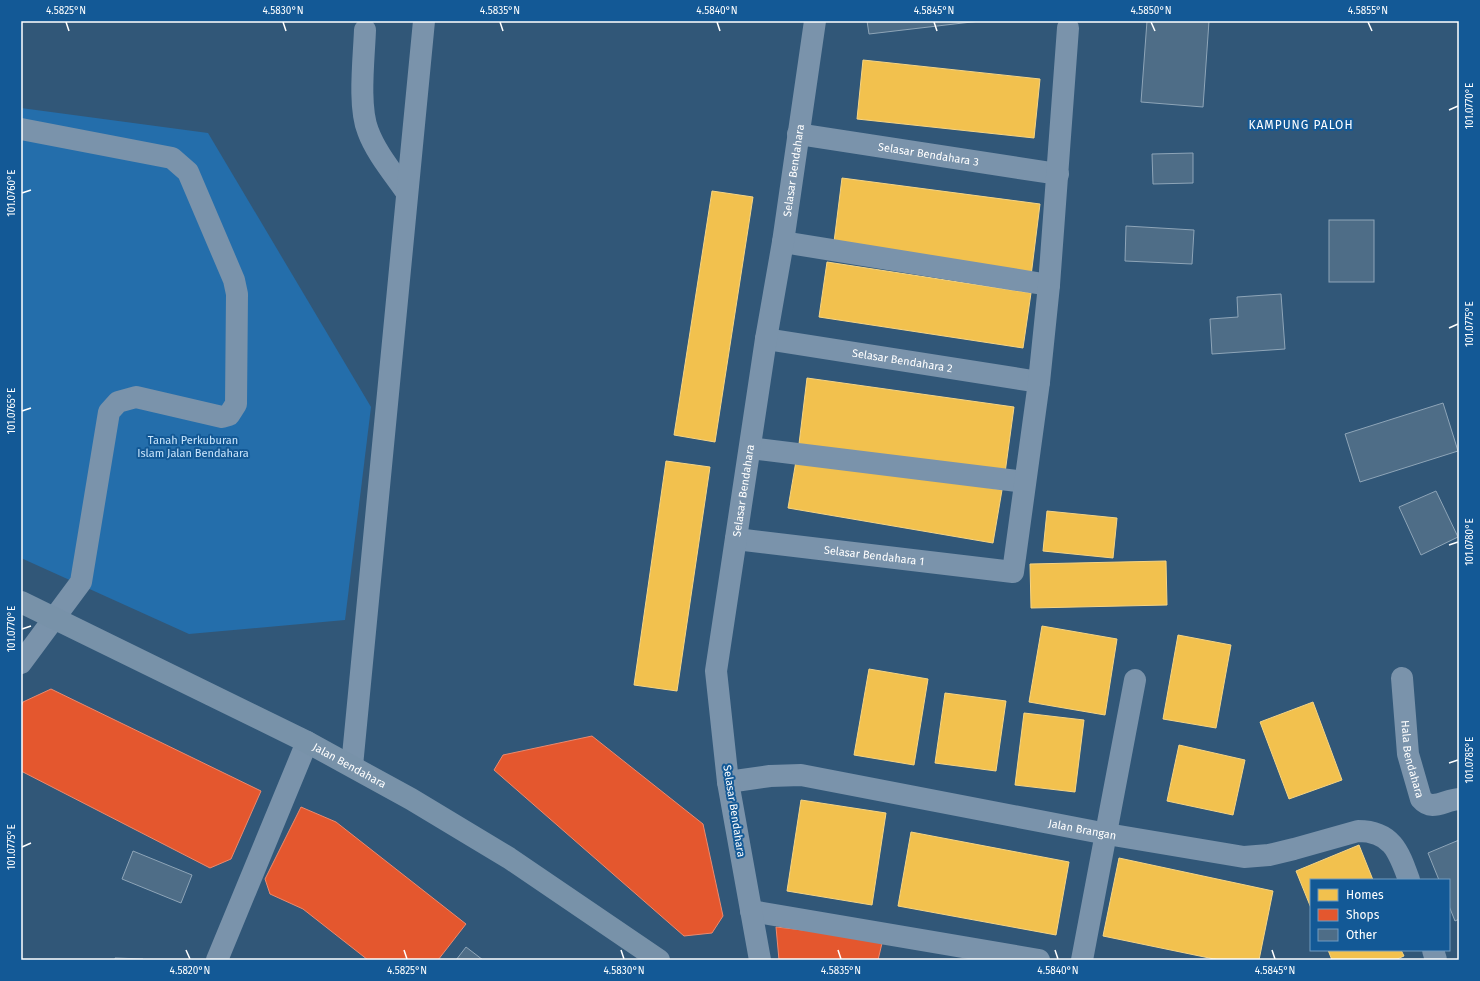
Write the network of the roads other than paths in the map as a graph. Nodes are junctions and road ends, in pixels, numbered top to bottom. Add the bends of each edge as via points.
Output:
1 (424, 21) edge
2 (815, 21) edge
3 (1068, 28) dead end
4 (364, 30) dead end
5 (21, 129) edge
6 (798, 134) junction
7 (1058, 174) junction
8 (407, 193) junction
9 (783, 242) junction
10 (1049, 285) junction
11 (766, 339) junction
12 (1039, 382) junction
13 (750, 448) junction
14 (1025, 482) junction
15 (736, 539) junction
16 (21, 602) edge
17 (53, 619) junction
18 (21, 663) edge
19 (1402, 678) dead end
20 (1135, 680) dead end
21 (307, 742) junction
22 (352, 766) junction
23 (728, 782) junction
24 (1459, 799) edge
25 (1107, 834) junction
26 (1409, 879) edge
27 (752, 911) junction
28 (217, 960) edge
29 (659, 960) edge
30 (760, 960) edge
31 (1039, 960) edge
32 (1082, 960) edge

1 - 8 street
2 - 6 street, Selasar Bendahara
3 - 7 street
4 - 8 street via 364,112 368,131
5 - 17 street via 172,158 182,164 188,172 234,280 238,304 236,404 229,415 222,417 136,397 118,402 109,412 81,582
6 - 7 street, Selasar Bendahara 3
6 - 9 street, Selasar Bendahara
7 - 10 street
8 - 22 street
9 - 10 street
9 - 11 street, Selasar Bendahara
10 - 12 street
11 - 12 street, Selasar Bendahara 2
11 - 13 street, Selasar Bendahara
12 - 14 street
13 - 14 street
13 - 15 street, Selasar Bendahara
14 - 15 street, Selasar Bendahara 1 via 1013,572
15 - 23 street, Selasar Bendahara via 716,670
16 - 17 main road, Jalan Bendahara
17 - 18 street
17 - 21 main road, Jalan Bendahara
19 - 24 street, Hala Bendahara via 1408,754 1421,798 1425,804 1431,806
20 - 25 street
21 - 22 main road, Jalan Bendahara
21 - 28 street
22 - 29 main road, Jalan Bendahara via 509,858
23 - 25 street, Jalan Brangan via 801,775
23 - 27 street, Selasar Bendahara
25 - 26 street, Jalan Brangan via 1244,857 1269,855 1358,831 1372,831 1384,836 1395,847
25 - 32 street
27 - 30 street, Selasar Bendahara
27 - 31 street

